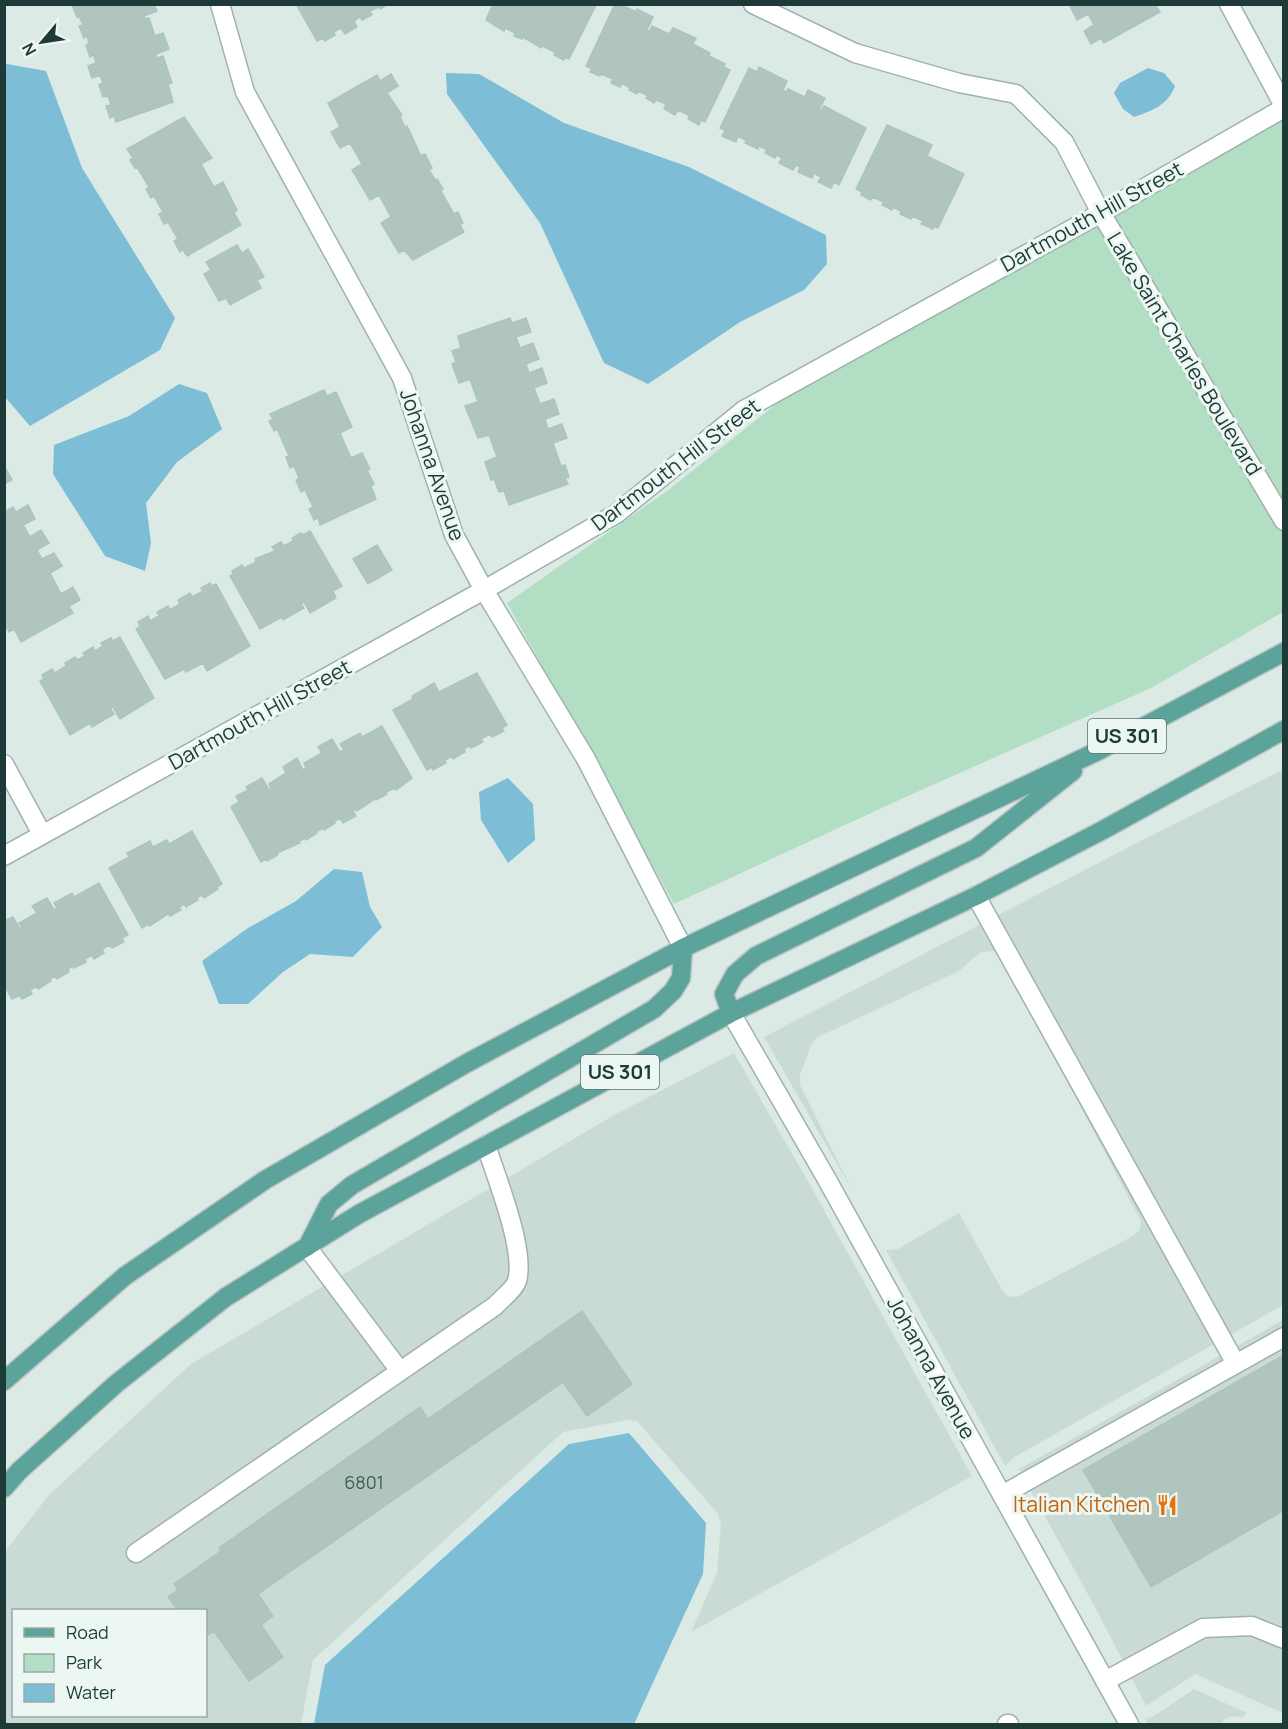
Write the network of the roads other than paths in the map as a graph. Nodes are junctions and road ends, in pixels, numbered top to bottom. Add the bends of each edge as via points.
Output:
1 (220, 4) edge
2 (753, 4) edge
3 (1229, 4) edge
4 (1284, 107) edge
5 (1101, 213) junction
6 (1284, 521) edge
7 (484, 590) junction
8 (1284, 652) edge
9 (1284, 730) edge
10 (1098, 751) junction
11 (4, 764) edge
12 (42, 834) junction
13 (4, 856) edge
14 (976, 896) junction
15 (683, 948) junction
16 (731, 1012) junction
17 (486, 1145) junction
18 (307, 1247) junction
19 (1284, 1337) edge
20 (1236, 1364) junction
21 (400, 1371) junction
22 (4, 1381) edge
23 (4, 1488) edge
24 (1002, 1495) junction
25 (136, 1552) dead end
26 (1284, 1639) edge
27 (1105, 1681) junction
28 (1129, 1725) edge

1 - 7 street, Johanna Avenue via 245,92 402,378 454,535
2 - 5 street, Lake Saint Charles Boulevard via 855,53 959,83 1016,94 1064,142
3 - 4 street
4 - 5 street, Dartmouth Hill Street
5 - 6 street, Lake Saint Charles Boulevard
5 - 7 street, Dartmouth Hill Street via 744,410 616,514
7 - 12 street, Dartmouth Hill Street
7 - 15 street, Johanna Avenue via 586,759
8 - 10 main road, US 301
9 - 14 main road, US 301
10 - 15 main road, US 301
10 - 16 main road via 976,848 756,956 735,974 724,994
11 - 12 street
12 - 13 street, Dartmouth Hill Street
14 - 16 main road, US 301
14 - 20 street
15 - 18 main road via 681,978 654,1009 352,1185 329,1204
15 - 22 main road, US 301 via 467,1063 265,1180 125,1276
16 - 17 main road, US 301
16 - 24 street, Johanna Avenue
17 - 18 main road, US 301
17 - 21 street via 510,1218 519,1264 516,1284 495,1306
18 - 21 street
18 - 23 main road, US 301 via 226,1297 117,1383
19 - 20 street
20 - 24 street
21 - 25 street
24 - 27 street, Johanna Avenue
26 - 27 street via 1252,1626 1203,1628
27 - 28 street, Johanna Avenue

